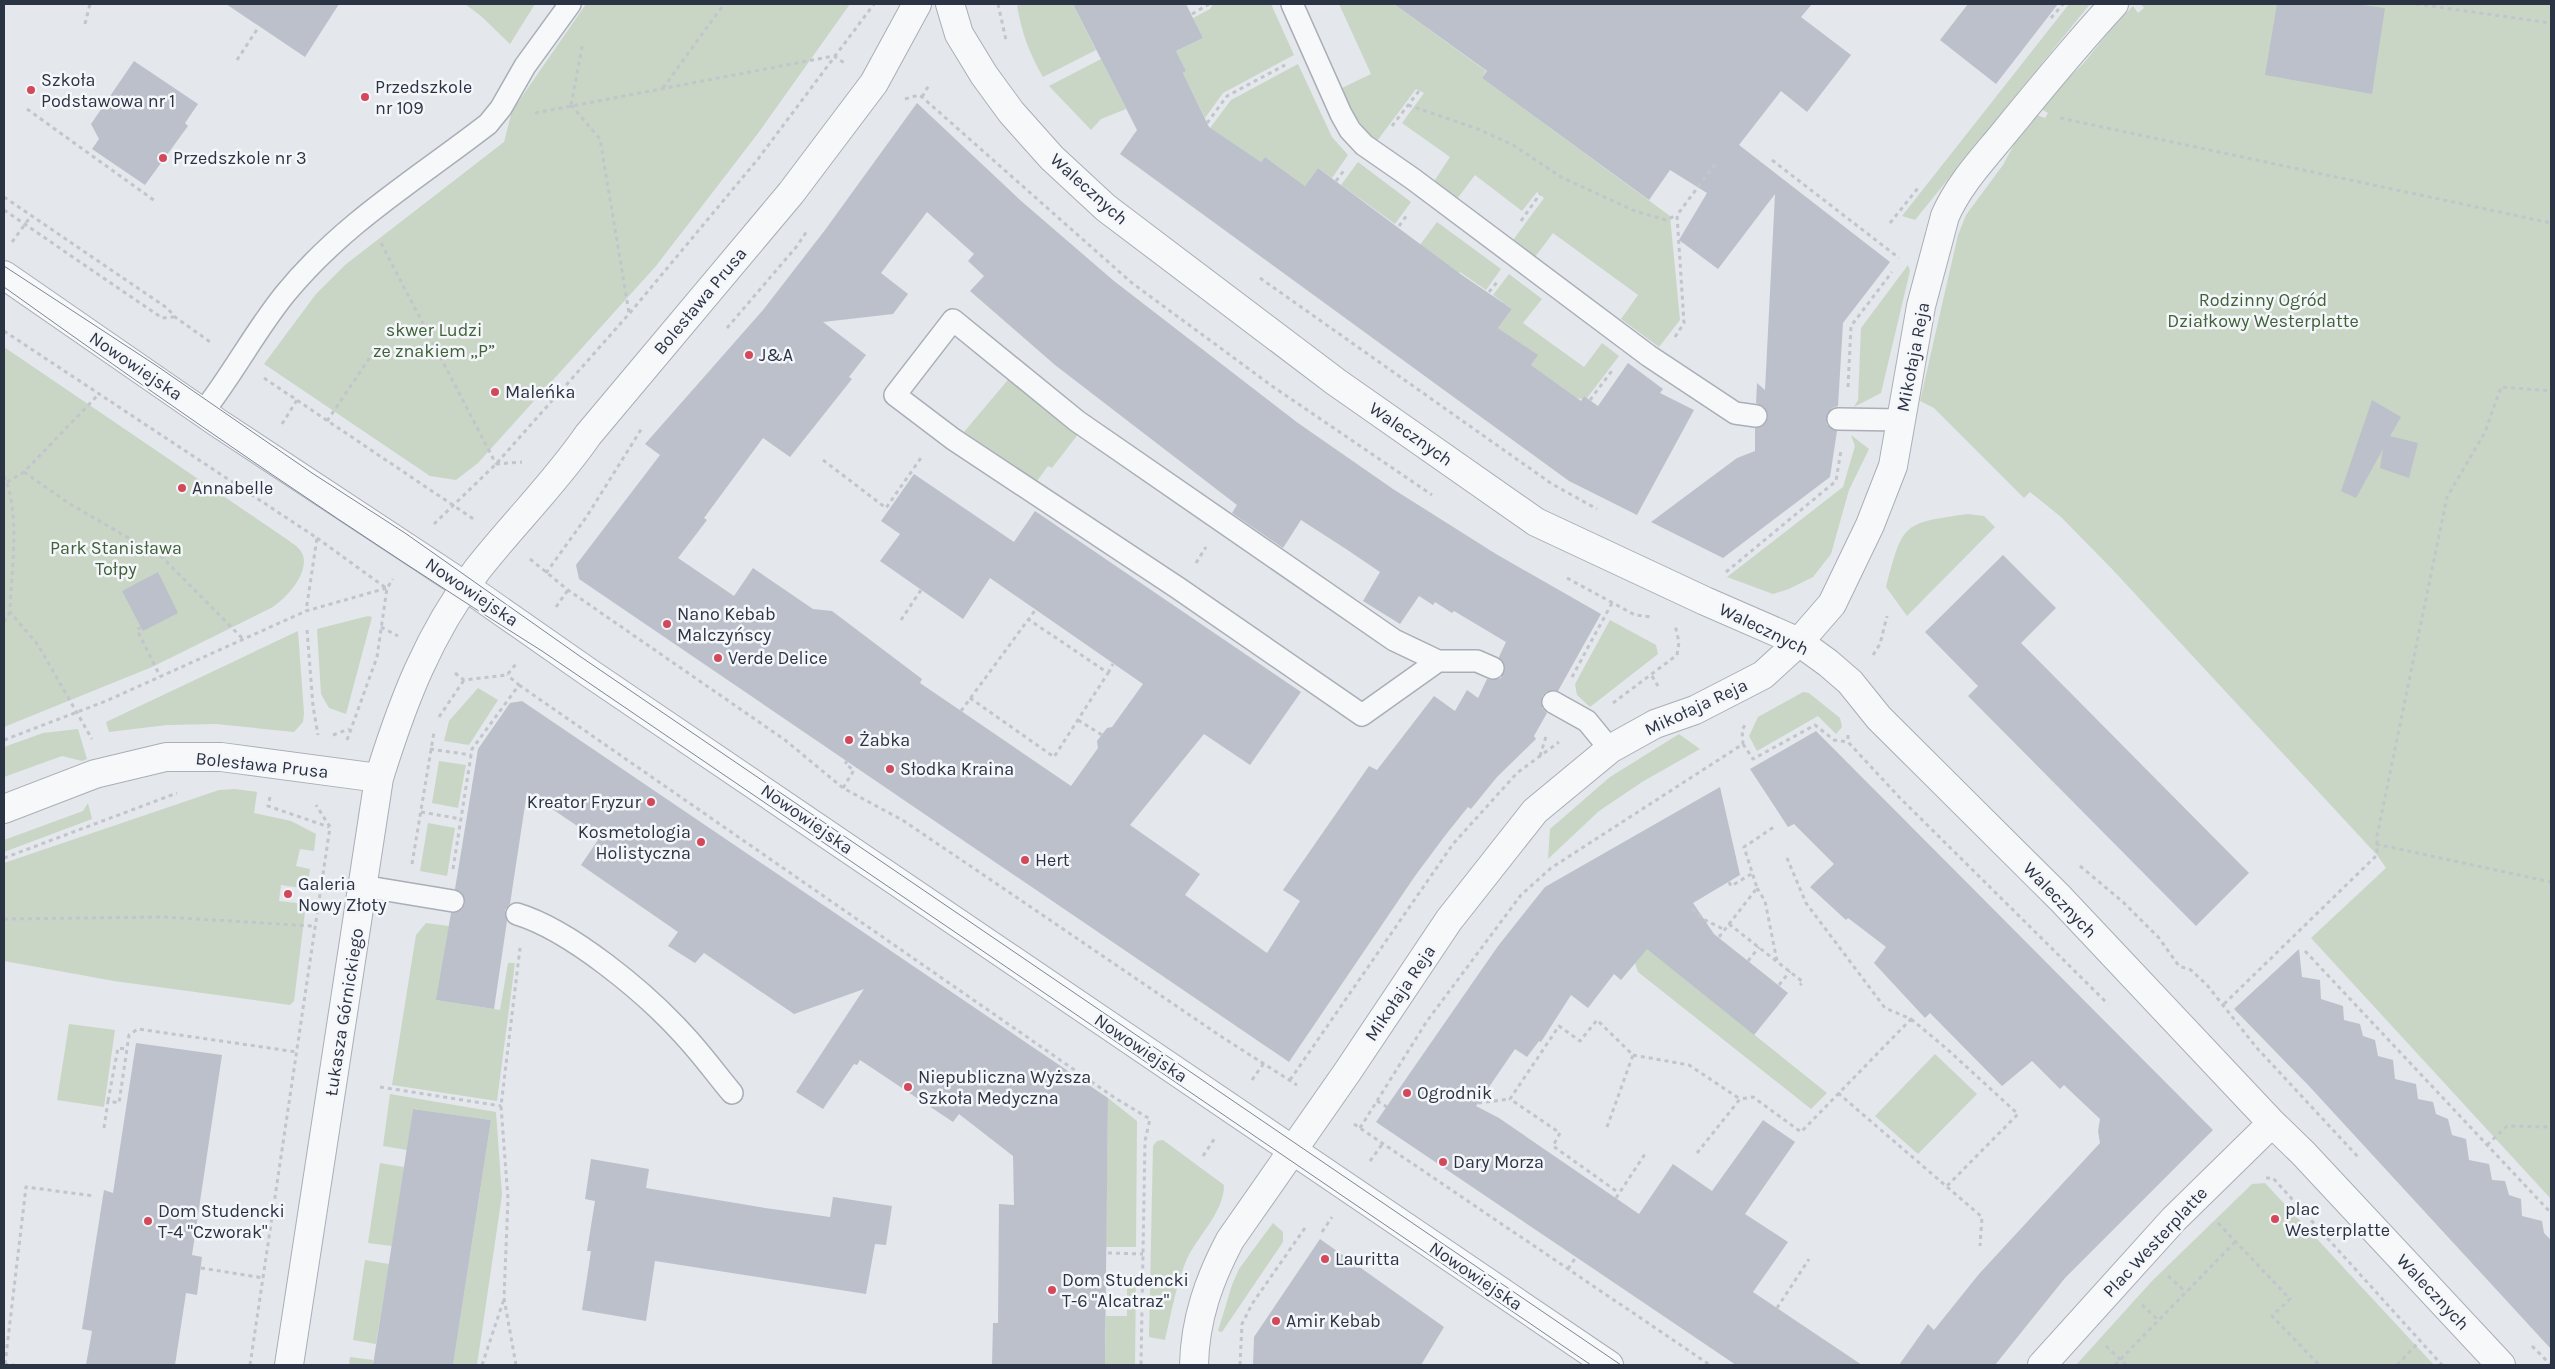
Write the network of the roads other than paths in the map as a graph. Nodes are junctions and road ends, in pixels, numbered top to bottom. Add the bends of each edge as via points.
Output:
1 (570, 4) edge
2 (917, 4) edge
3 (950, 4) edge
4 (1292, 4) edge
5 (2114, 4) edge
6 (4, 275) edge
7 (203, 412) junction
8 (1756, 416) dead end
9 (1838, 419) dead end
10 (1901, 420) junction
11 (466, 586) junction
12 (1799, 642) junction
13 (1438, 661) junction
14 (1493, 668) dead end
15 (1552, 702) dead end
16 (1610, 749) junction
17 (379, 778) junction
18 (4, 809) edge
19 (362, 886) junction
20 (453, 901) dead end
21 (516, 914) road end
22 (732, 1093) dead end
23 (2272, 1123) junction
24 (1292, 1150) junction
25 (289, 1365) edge
26 (1194, 1365) edge
27 (1609, 1365) edge
28 (2042, 1365) edge
29 (2501, 1365) edge

1 - 7 lane via 488,124 362,217 285,294
2 - 11 street, Bolesława Prusa via 874,83 791,192
3 - 12 street, Walecznych via 959,34 984,75 1052,158 1106,208 1336,382 1536,522
4 - 8 lane via 1341,114 1364,145 1658,362 1735,413
5 - 10 street, Mikołaja Reja via 2061,61 1950,203 1921,306
6 - 7 street, Nowowiejska
7 - 11 street, Nowowiejska
9 - 10 lane
10 - 12 street, Mikołaja Reja via 1893,466 1870,525 1832,604
11 - 17 street, Łukasza Górnickiego via 439,626 410,687
11 - 24 street, Nowowiejska
12 - 16 street, Mikołaja Reja via 1763,675 1695,710 1655,724
12 - 23 street, Walecznych via 1850,682 1879,718 2060,898
13 - 13 lane via 1394,640 1077,421 953,320 895,395 1362,715
13 - 14 lane via 1477,661
15 - 16 lane via 1587,721
16 - 24 street, Mikołaja Reja via 1535,811 1510,842 1449,920
17 - 18 street, Bolesława Prusa via 221,757 166,757 95,774
17 - 19 street, Łukasza Górnickiego
19 - 20 lane
19 - 25 street, Łukasza Górnickiego
21 - 22 lane via 569,938 622,978 683,1034
23 - 28 street, Plac Westerplatte via 2174,1219
23 - 29 street, Walecznych via 2304,1153
24 - 26 street, Mikołaja Reja via 1230,1240 1214,1270 1202,1304
24 - 27 street, Nowowiejska

